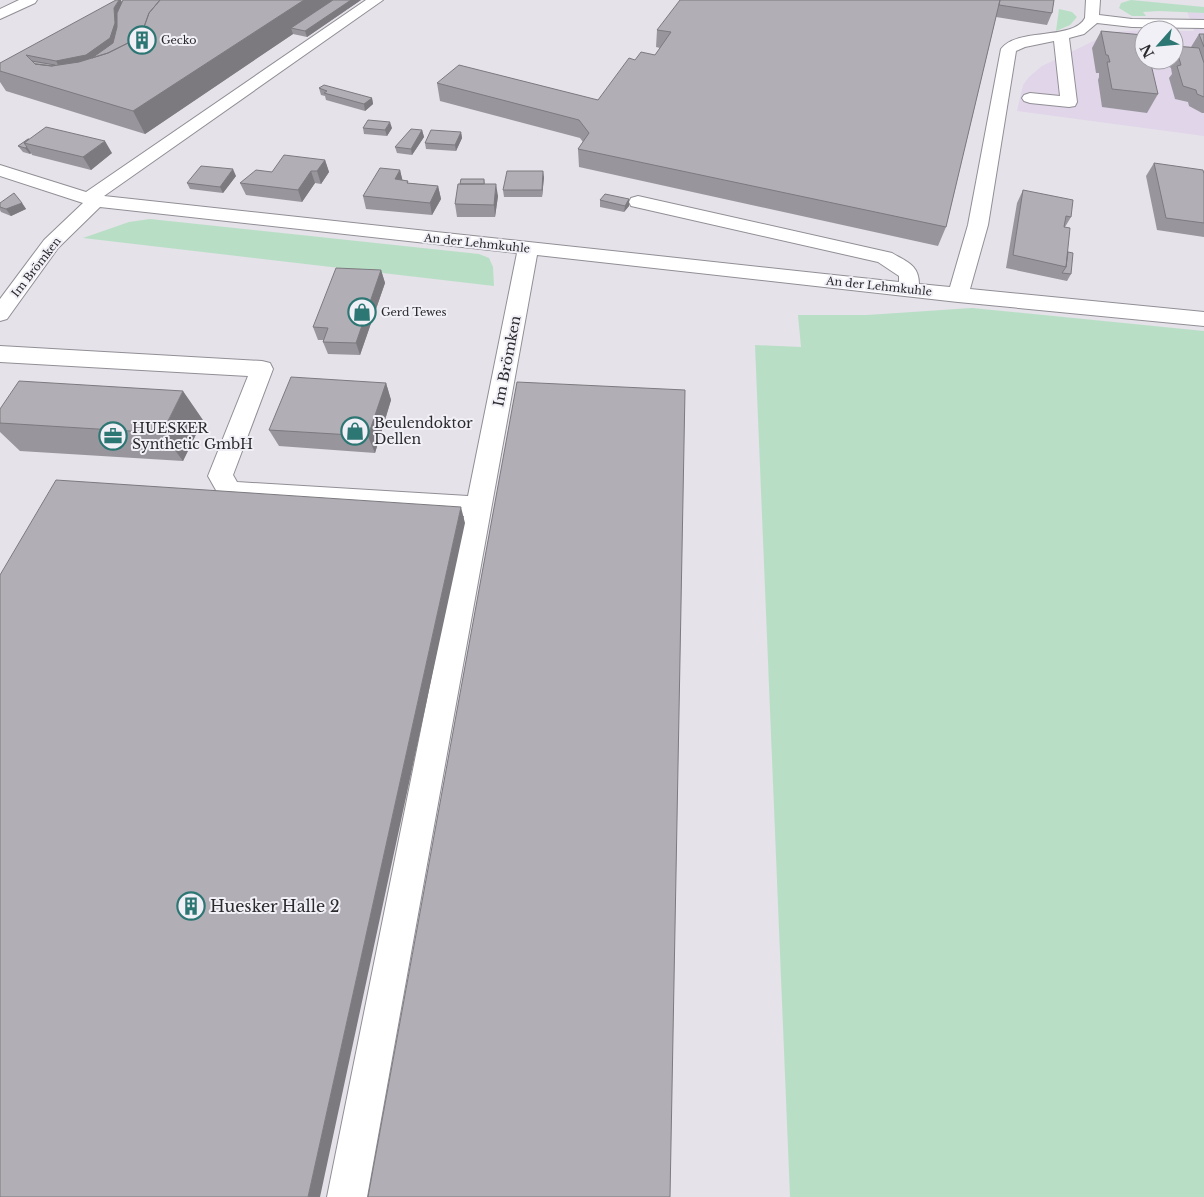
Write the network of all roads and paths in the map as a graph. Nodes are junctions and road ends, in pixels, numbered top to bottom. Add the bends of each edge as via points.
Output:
1 (30, 0) edge
2 (376, 0) edge
3 (1093, 0) edge
4 (0, 15) edge
5 (1092, 18) junction
6 (1204, 24) edge
7 (1061, 36) junction
8 (1030, 98) dead end
9 (0, 170) edge
10 (93, 199) junction
11 (638, 202) dead end
12 (528, 248) junction
13 (909, 289) junction
14 (958, 295) junction
15 (0, 314) edge
16 (1204, 319) edge
17 (0, 354) edge
18 (479, 507) junction
19 (347, 1197) edge

1 - 4 street
2 - 10 street, Im Brömken via 214,110
3 - 5 street
5 - 6 street via 1132,23
5 - 7 street via 1079,31
7 - 8 street via 1069,102
7 - 14 street via 1020,43 1009,49 978,225
9 - 10 street, An der Lehmkuhle
10 - 12 street, An der Lehmkuhle
10 - 15 street, Im Brömken via 51,244
11 - 13 street via 885,257 909,274
12 - 13 street, An der Lehmkuhle
12 - 18 street, Im Brömken
13 - 14 street, An der Lehmkuhle
14 - 16 street, An der Lehmkuhle
17 - 18 street via 262,369 220,476 230,492
18 - 19 street, Im Brömken

